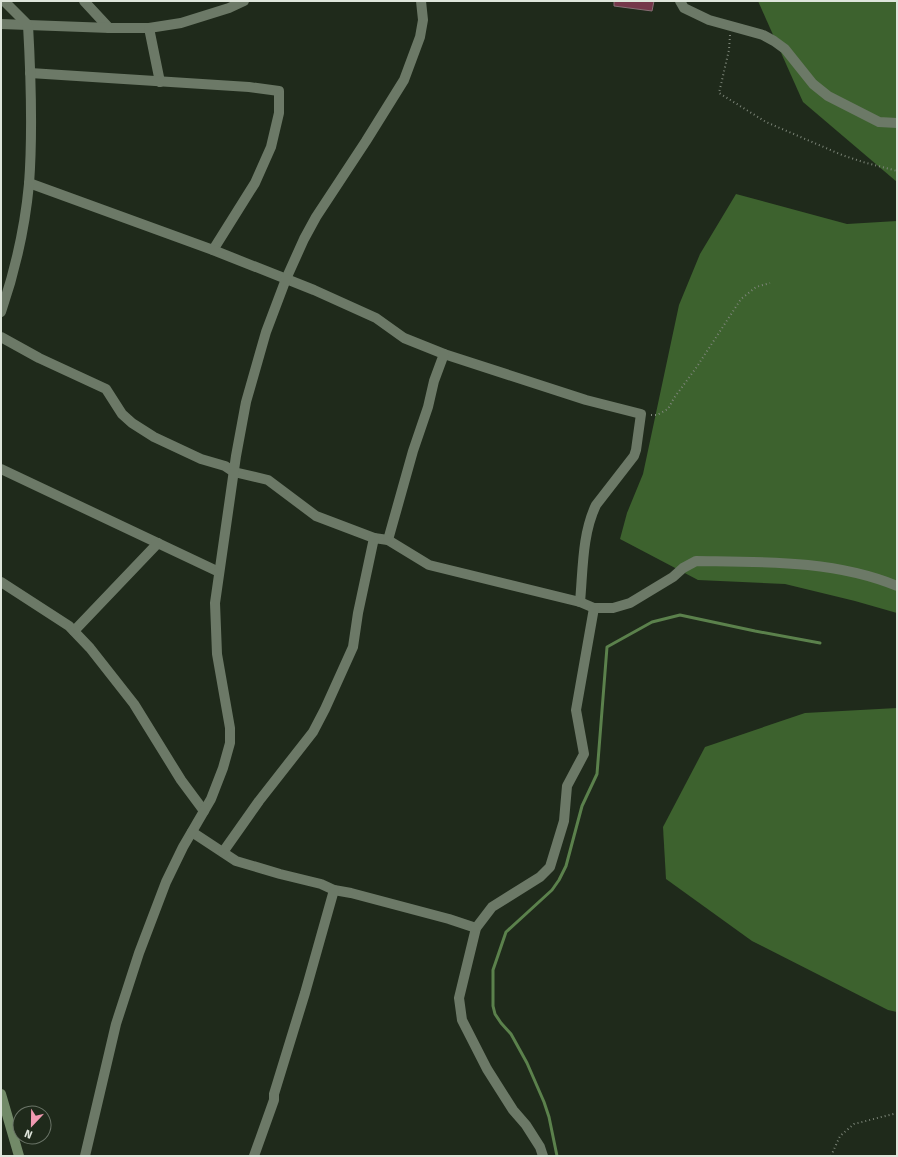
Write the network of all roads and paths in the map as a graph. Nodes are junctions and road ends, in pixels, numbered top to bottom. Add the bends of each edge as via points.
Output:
1 (4, 1) edge
2 (84, 1) edge
3 (244, 1) edge
4 (421, 1) edge
5 (680, 1) edge
6 (1, 24) edge
7 (28, 25) junction
8 (731, 26) junction
9 (109, 28) junction
10 (149, 28) junction
11 (30, 73) junction
12 (160, 82) junction
13 (897, 123) edge
14 (897, 171) edge
15 (29, 183) junction
16 (213, 250) junction
17 (286, 279) junction
18 (770, 283) dead end
19 (1, 312) edge
20 (1, 337) edge
21 (444, 354) junction
22 (641, 414) junction
23 (1, 469) edge
24 (234, 472) junction
25 (374, 538) junction
26 (388, 540) junction
27 (158, 543) junction
28 (219, 572) junction
29 (1, 582) edge
30 (897, 586) edge
31 (580, 602) junction
32 (594, 608) junction
33 (74, 630) junction
34 (204, 811) junction
35 (192, 832) junction
36 (223, 852) junction
37 (334, 890) junction
38 (476, 928) junction
39 (1, 1094) edge
40 (897, 1112) edge
41 (19, 1156) edge
42 (85, 1156) edge
43 (254, 1156) edge
44 (543, 1156) edge
45 (831, 1156) edge

1 - 7 street
2 - 9 street
3 - 10 street via 181,23
4 - 17 street via 423,20 420,37 404,80 316,217
5 - 8 street via 684,8 709,20
6 - 7 street
7 - 9 street
7 - 11 street
8 - 13 street via 774,41 785,49 813,84 828,96 879,122
8 - 14 path via 729,50 719,93 766,122 842,155
9 - 10 street
10 - 12 street
11 - 12 street
11 - 15 street via 32,87
12 - 16 street via 279,91 279,113 271,147 255,183
15 - 16 street
15 - 19 street via 14,270
16 - 17 street
17 - 21 street via 376,318 404,338
17 - 24 street via 266,332 246,402
18 - 22 path via 756,287 737,304 668,409 658,415
20 - 24 street via 106,389 122,414 154,437
21 - 22 street via 586,400
21 - 26 street
22 - 31 street via 634,456 596,504 592,514 586,542
23 - 27 street
24 - 25 street via 268,480 316,516
24 - 28 street
25 - 26 street
25 - 36 street via 353,647 328,702 313,732
26 - 31 street via 429,564
27 - 28 street
27 - 33 street
28 - 34 street via 215,602 216,636 230,743 223,768
29 - 33 street
30 - 32 street via 854,573 806,564 696,561 630,602 614,608
31 - 32 street
32 - 38 street via 576,710 584,754 567,786 564,821 550,867 540,877 492,907
33 - 34 street via 134,704 181,780
34 - 35 street
35 - 36 street
35 - 42 street via 166,882 139,953 116,1024
36 - 37 street via 236,861 321,884
37 - 38 street
37 - 43 street via 274,1100
38 - 44 street via 459,998 462,1020 487,1069 540,1146
39 - 41 main road
40 - 45 path via 854,1124 840,1136

